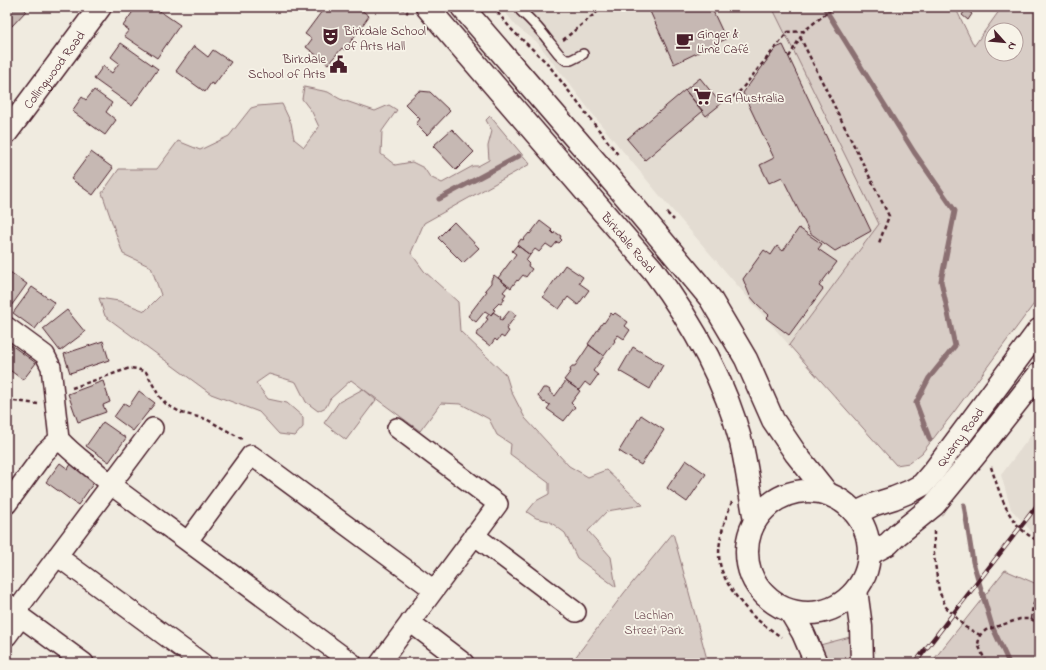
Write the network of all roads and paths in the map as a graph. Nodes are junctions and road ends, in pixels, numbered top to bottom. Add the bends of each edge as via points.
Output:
1 (100, 7) edge
2 (401, 7) edge
3 (462, 7) edge
4 (493, 7) edge
5 (603, 7) edge
6 (834, 7) edge
7 (418, 11) edge
8 (521, 11) dead end
9 (804, 31) junction
10 (800, 37) junction
11 (553, 46) junction
12 (537, 52) junction
13 (583, 54) dead end
14 (789, 57) dead end
15 (733, 97) dead end
16 (7, 132) edge
17 (623, 161) dead end
18 (664, 209) dead end
19 (674, 220) dead end
20 (879, 243) dead end
21 (7, 327) edge
22 (1039, 330) edge
23 (1039, 374) edge
24 (54, 397) junction
25 (7, 400) edge
26 (153, 428) dead end
27 (397, 428) dead end
28 (58, 438) junction
29 (251, 455) junction
30 (989, 460) dead end
31 (110, 485) junction
32 (827, 493) junction
33 (732, 495) dead end
34 (7, 504) edge
35 (856, 513) junction
36 (925, 513) junction
37 (755, 520) junction
38 (474, 535) junction
39 (188, 541) junction
40 (1039, 541) edge
41 (869, 554) junction
42 (57, 556) junction
43 (434, 590) junction
44 (856, 590) junction
45 (1039, 594) edge
46 (15, 610) edge
47 (790, 611) junction
48 (576, 612) dead end
49 (1031, 619) junction
50 (410, 622) junction
51 (1039, 624) edge
52 (980, 635) junction
53 (7, 636) edge
54 (784, 639) dead end
55 (73, 660) edge
56 (202, 663) edge
57 (352, 663) edge
58 (380, 663) edge
59 (464, 663) edge
60 (816, 663) edge
61 (862, 663) edge
62 (986, 663) edge

1 - 16 main road, Collingwood Road
2 - 7 path
3 - 32 main road, Birkdale Road via 710,298 746,358 774,420 796,454
4 - 12 path via 512,30
5 - 11 path via 568,37
6 - 9 path
7 - 37 main road, Birkdale Road via 648,264 672,295 692,326 727,399 747,468
8 - 11 lane
9 - 10 path
9 - 15 path via 788,32
10 - 14 path
10 - 20 path via 889,216
11 - 12 path
11 - 13 lane via 566,60
12 - 17 path
18 - 19 path
21 - 24 street via 45,355 51,367
22 - 35 main road, Quarry Road via 922,485
23 - 36 main road, Quarry Road via 972,460
24 - 25 path via 34,404
24 - 28 street
24 - 29 path via 64,391 130,368 137,368 146,372 167,405 182,413 206,419 239,437
26 - 31 street
27 - 38 street via 498,504
28 - 31 street
28 - 34 street
29 - 39 street
29 - 43 street
30 - 40 path via 1004,505 1013,520
31 - 39 street
31 - 42 street
32 - 35 main road via 843,501
32 - 37 main road via 807,490 787,494 769,504
33 - 54 path via 722,532 721,568 744,606 755,618
35 - 41 main road via 864,525
36 - 41 main road, Quarry Road via 888,544
36 - 52 path via 934,531 934,556 939,591 946,607 965,627
37 - 47 main road via 748,537 746,556 750,574 759,590 773,603
38 - 43 street
38 - 48 street
39 - 57 street
41 - 44 main road via 865,573
42 - 46 street
42 - 56 street
43 - 50 street
44 - 47 main road via 842,603 826,610 808,613
44 - 61 main road
45 - 49 path via 1033,606
46 - 53 street
46 - 55 street
47 - 60 main road
49 - 51 path
49 - 52 path via 1020,619 986,630
50 - 58 street
50 - 59 street
52 - 62 path via 978,644

